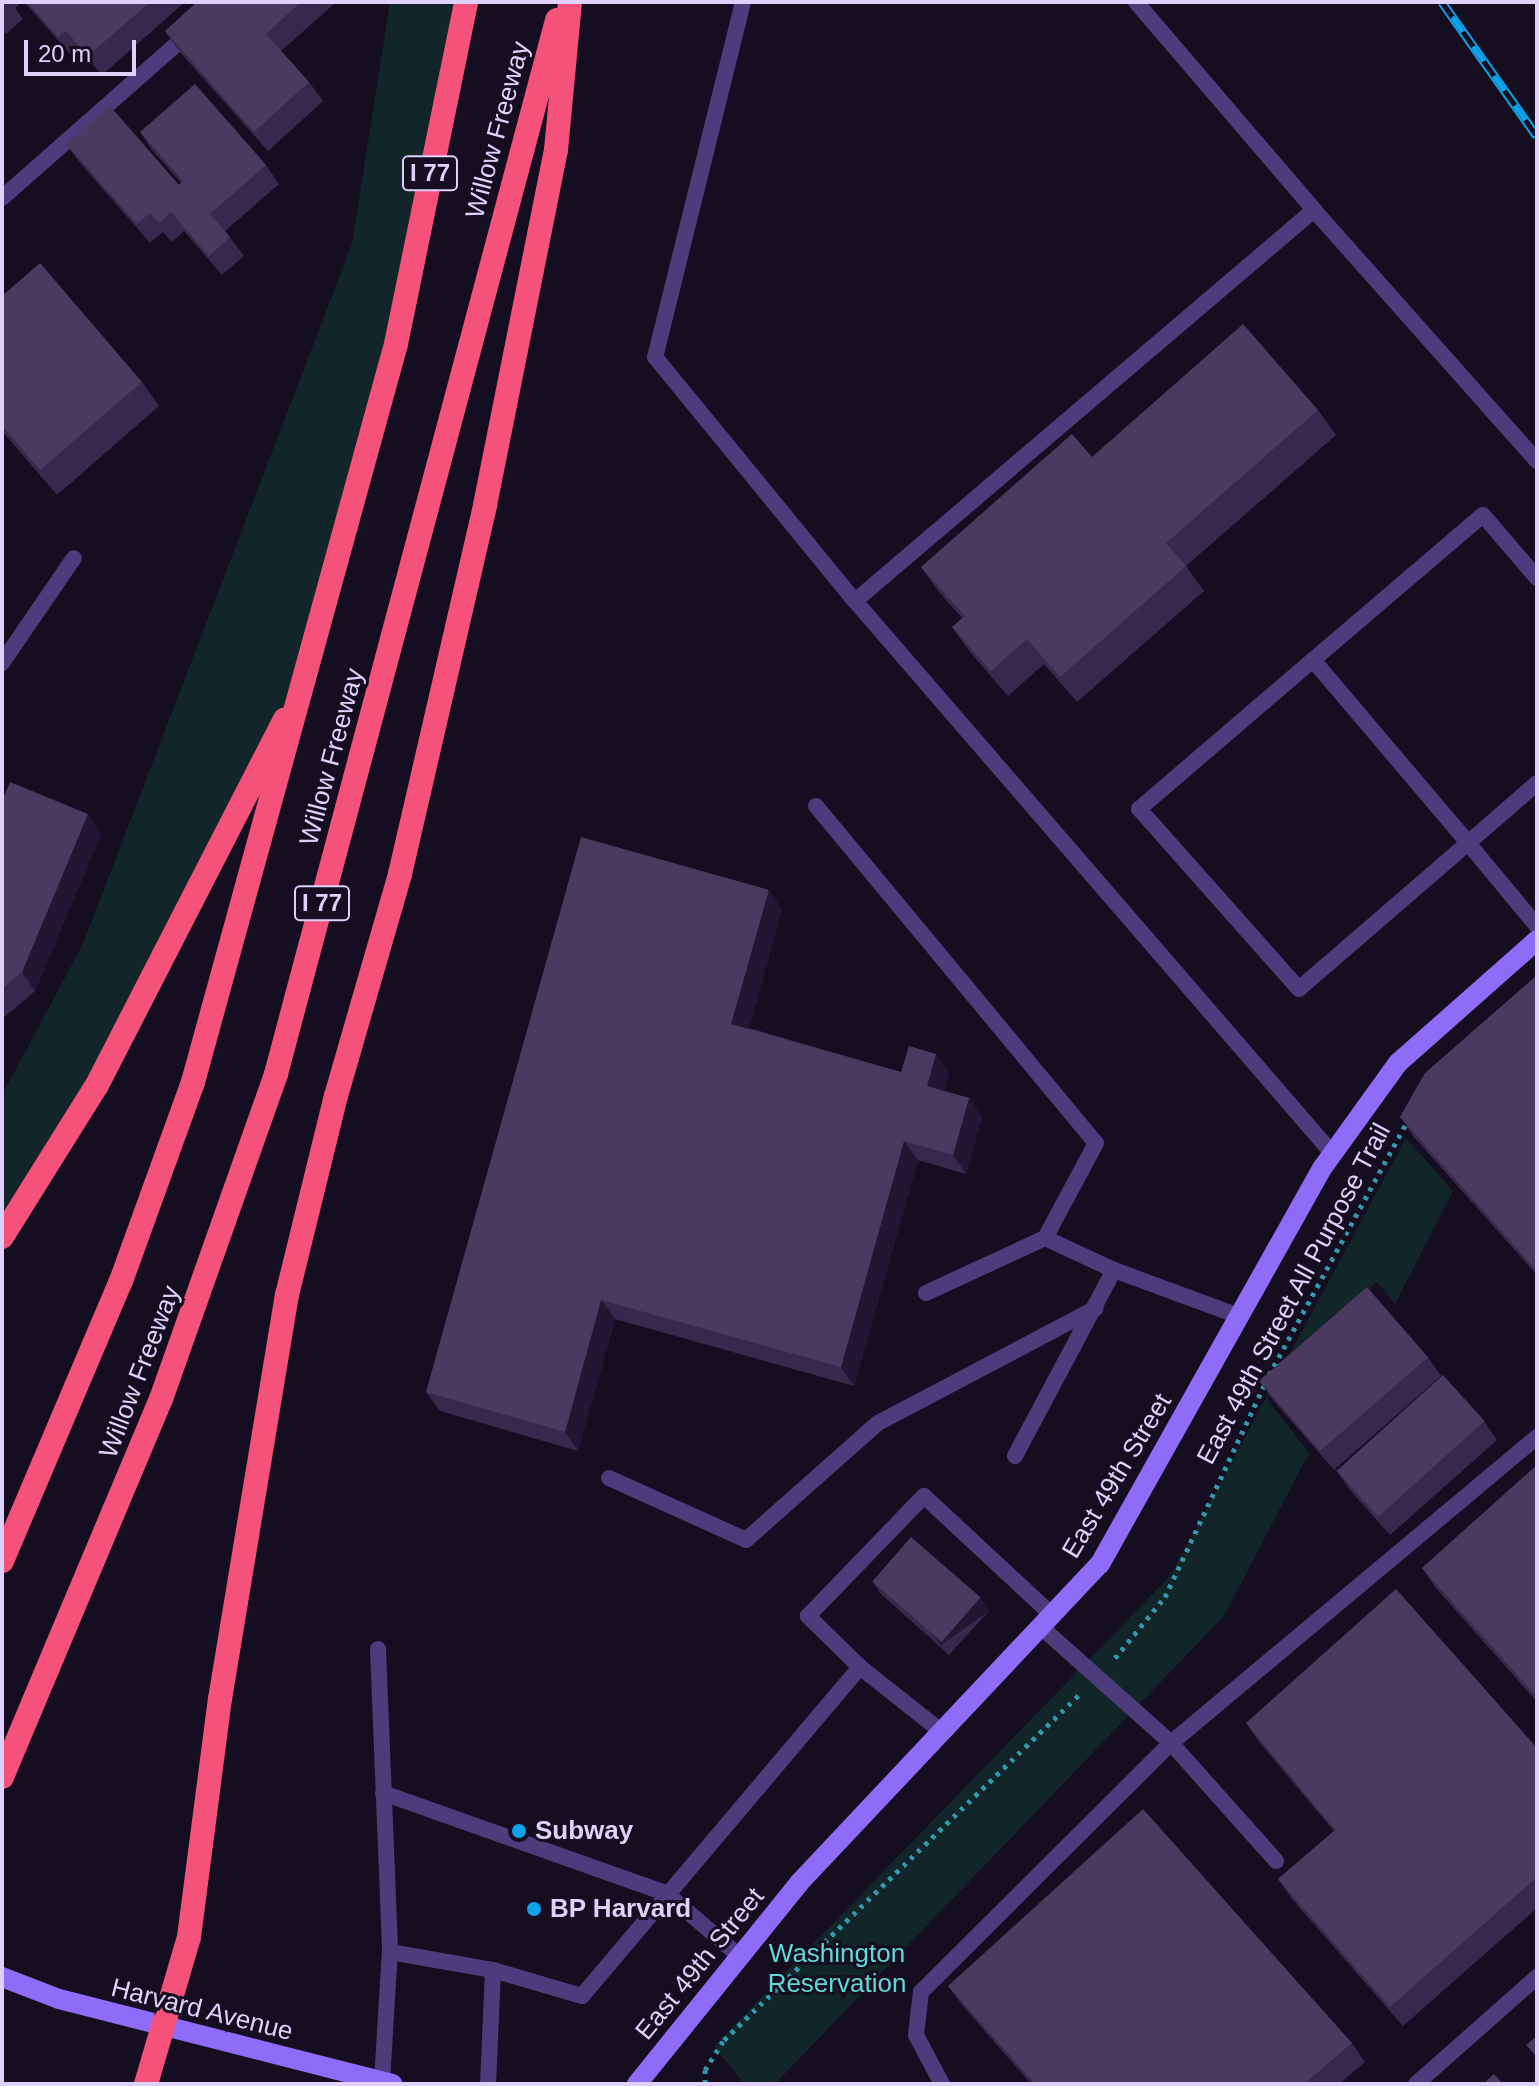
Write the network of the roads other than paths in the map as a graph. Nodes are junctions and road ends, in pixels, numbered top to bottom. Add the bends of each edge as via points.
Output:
1 (466, 2) edge
2 (561, 2) edge
3 (570, 2) edge
4 (743, 2) edge
5 (1136, 2) edge
6 (201, 23) edge
7 (2, 198) edge
8 (1314, 210) junction
9 (1537, 461) edge
10 (74, 558) dead end
11 (1537, 578) edge
12 (855, 601) junction
13 (1313, 660) junction
14 (2, 663) edge
15 (310, 670) junction
16 (1537, 783) edge
17 (816, 806) dead end
18 (1468, 843) junction
19 (1537, 926) edge
20 (1537, 940) edge
21 (1332, 1153) junction
22 (2, 1237) edge
23 (1045, 1238) junction
24 (1114, 1270) junction
25 (926, 1293) dead end
26 (1096, 1308) junction
27 (1239, 1316) junction
28 (1537, 1437) edge
29 (1015, 1456) dead end
30 (609, 1478) dead end
31 (2, 1561) edge
32 (1046, 1621) junction
33 (378, 1649) dead end
34 (860, 1667) junction
35 (942, 1732) junction
36 (1171, 1743) junction
37 (2, 1777) edge
38 (383, 1793) junction
39 (1276, 1861) dead end
40 (666, 1893) junction
41 (390, 1952) junction
42 (738, 1955) junction
43 (493, 1970) junction
44 (2, 1977) edge
45 (1537, 1977) edge
46 (165, 2028) junction
47 (387, 2083) edge
48 (146, 2084) edge
49 (488, 2084) edge
50 (637, 2084) edge
51 (942, 2084) edge
52 (1416, 2084) edge

1 - 15 highway, Willow Freeway / I 77 via 396,344
2 - 37 highway, Willow Freeway / I 77 via 276,1074 161,1399
3 - 46 highway via 556,150 485,505 400,874 336,1096 287,1295 220,1699 189,1937
4 - 12 lane via 655,357
5 - 8 lane
6 - 7 lane
8 - 9 lane
8 - 12 lane
10 - 14 lane
11 - 13 lane via 1483,515
12 - 21 lane
13 - 18 lane
13 - 18 lane via 1139,809 1299,989
15 - 22 highway via 97,1085
15 - 31 highway, Willow Freeway / I 77 via 193,1082 121,1281
16 - 18 lane
17 - 23 lane via 1096,1143
18 - 19 lane
20 - 21 street, East 49th Street via 1398,1063
21 - 27 street, East 49th Street
23 - 24 lane
23 - 25 lane
24 - 26 lane
24 - 27 lane
26 - 29 lane
26 - 30 lane via 878,1423 746,1540
27 - 32 street, East 49th Street via 1100,1564
28 - 36 lane
32 - 34 lane via 924,1496 808,1616
32 - 35 street, East 49th Street
32 - 36 lane
33 - 38 lane
34 - 35 lane
34 - 40 lane
35 - 42 street, East 49th Street
36 - 39 lane
36 - 51 lane via 921,1992 916,2035
38 - 40 lane
38 - 41 lane
40 - 42 lane
40 - 43 lane via 582,1996
41 - 43 lane
41 - 47 lane
42 - 50 street, East 49th Street
43 - 49 lane
44 - 46 street, Harvard Avenue
45 - 52 lane
46 - 47 street, Harvard Avenue
46 - 48 highway

